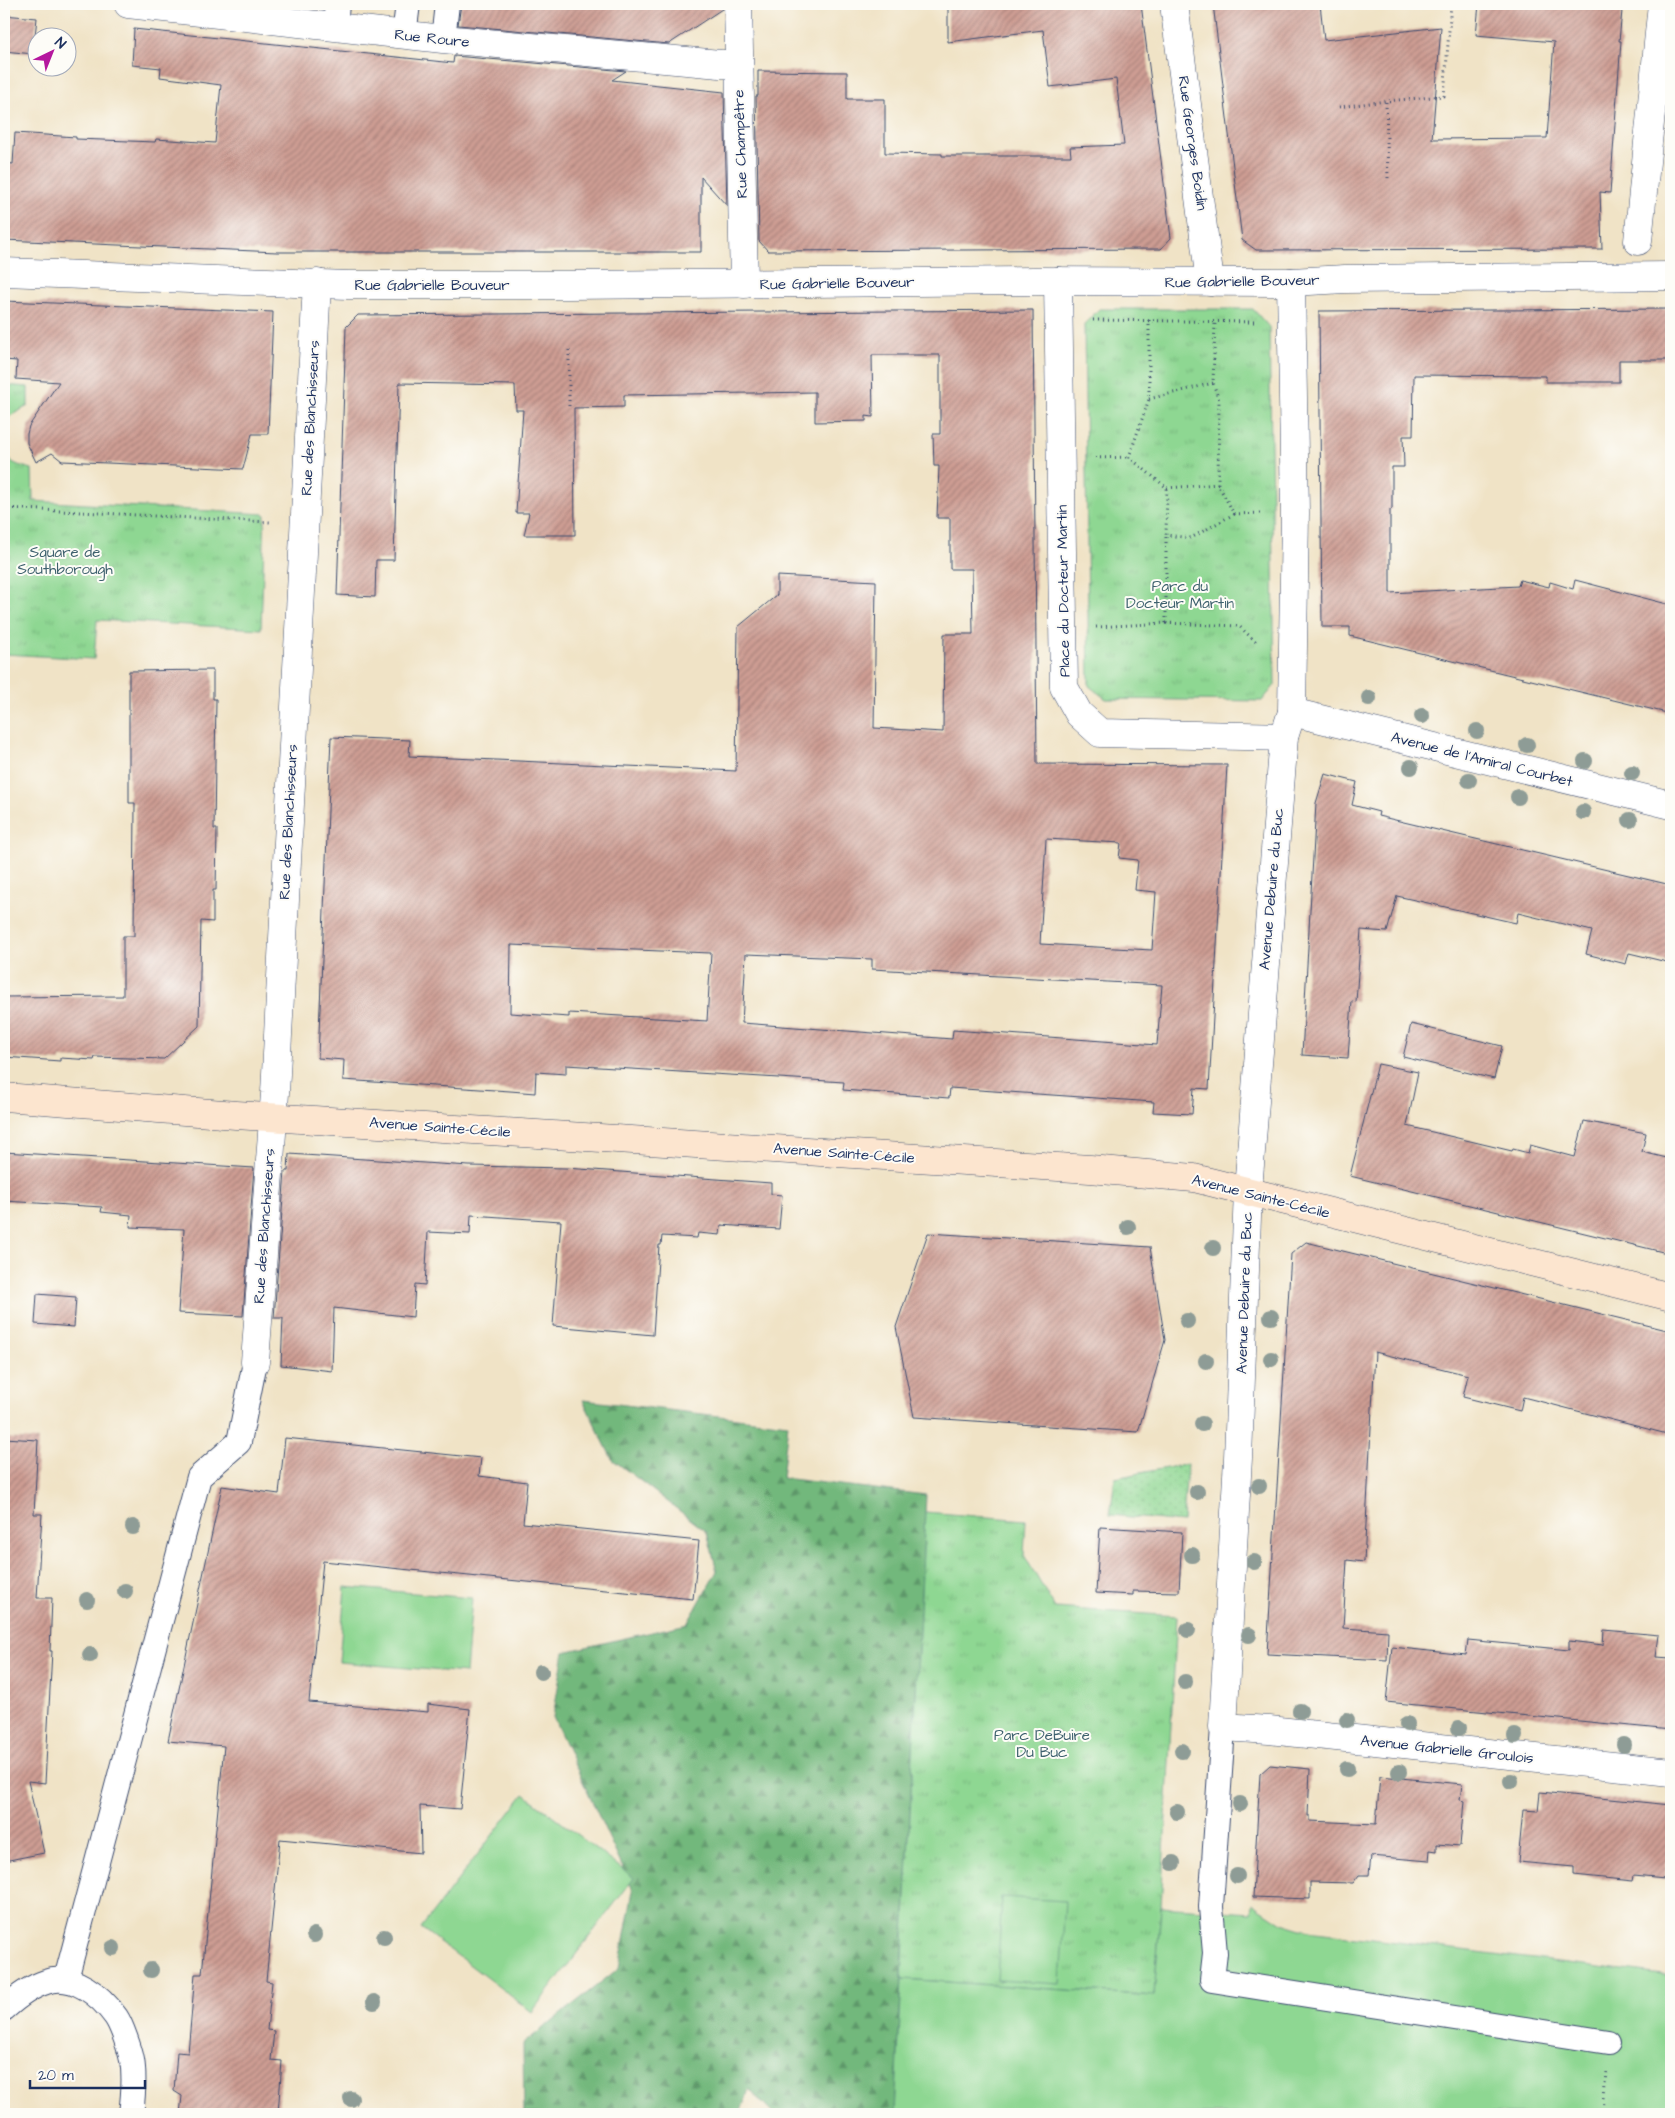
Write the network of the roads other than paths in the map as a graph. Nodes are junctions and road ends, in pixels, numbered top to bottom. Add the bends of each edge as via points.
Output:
1 (128, 4) edge
2 (408, 4) edge
3 (447, 4) edge
4 (738, 4) edge
5 (1174, 4) edge
6 (1662, 4) edge
7 (227, 9) edge
8 (336, 16) edge
9 (404, 35) junction
10 (442, 39) junction
11 (738, 64) junction
12 (1638, 241) dead end
13 (4, 272) edge
14 (1671, 276) edge
15 (1058, 281) junction
16 (1210, 282) junction
17 (1291, 282) junction
18 (317, 283) junction
19 (744, 284) junction
20 (1292, 712) junction
21 (1284, 737) junction
22 (1671, 805) edge
23 (4, 1097) edge
24 (272, 1116) junction
25 (1248, 1190) junction
26 (1671, 1297) edge
27 (255, 1362) joint
28 (1222, 1727) junction
29 (1671, 1772) edge
30 (66, 1979) junction
31 (4, 2008) edge
32 (1608, 2042) dead end
33 (131, 2114) edge

1 - 7 street, Rue Roure
2 - 9 lane
3 - 10 lane
4 - 11 street, Rue Champêtre
5 - 16 street, Rue Georges Boidin
6 - 12 street
7 - 8 street, Rue Roure
8 - 9 street, Rue Roure
9 - 10 street, Rue Roure
10 - 11 street, Rue Roure
11 - 19 street, Rue Champêtre
13 - 18 street, Rue Gabrielle Bouveur
14 - 17 street, Rue Gabrielle Bouveur
15 - 16 street, Rue Gabrielle Bouveur
15 - 19 street, Rue Gabrielle Bouveur
15 - 21 street, Place du Docteur Martin via 1064,687 1079,714 1100,733
16 - 17 street, Rue Gabrielle Bouveur
17 - 20 street via 1295,513
18 - 19 street, Rue Gabrielle Bouveur
18 - 24 street, Rue des Blanchisseurs
20 - 21 street, Avenue Debuire du Buc
20 - 22 street, Avenue de l'Amiral Courbet
21 - 25 street, Avenue Debuire du Buc
23 - 24 street, Avenue Sainte-Cécile
24 - 25 street, Avenue Sainte-Cécile via 1099,1169 1194,1178
24 - 27 street, Rue des Blanchisseurs
25 - 26 street, Avenue Sainte-Cécile
25 - 28 street, Avenue Debuire du Buc via 1238,1458
27 - 30 lane via 239,1442 199,1477
28 - 29 street, Avenue Gabrielle Groulois
28 - 32 lane via 1211,1908 1215,1953 1212,1980
30 - 31 lane via 46,1981 19,1995
30 - 33 lane via 86,1987 117,2018 132,2061

